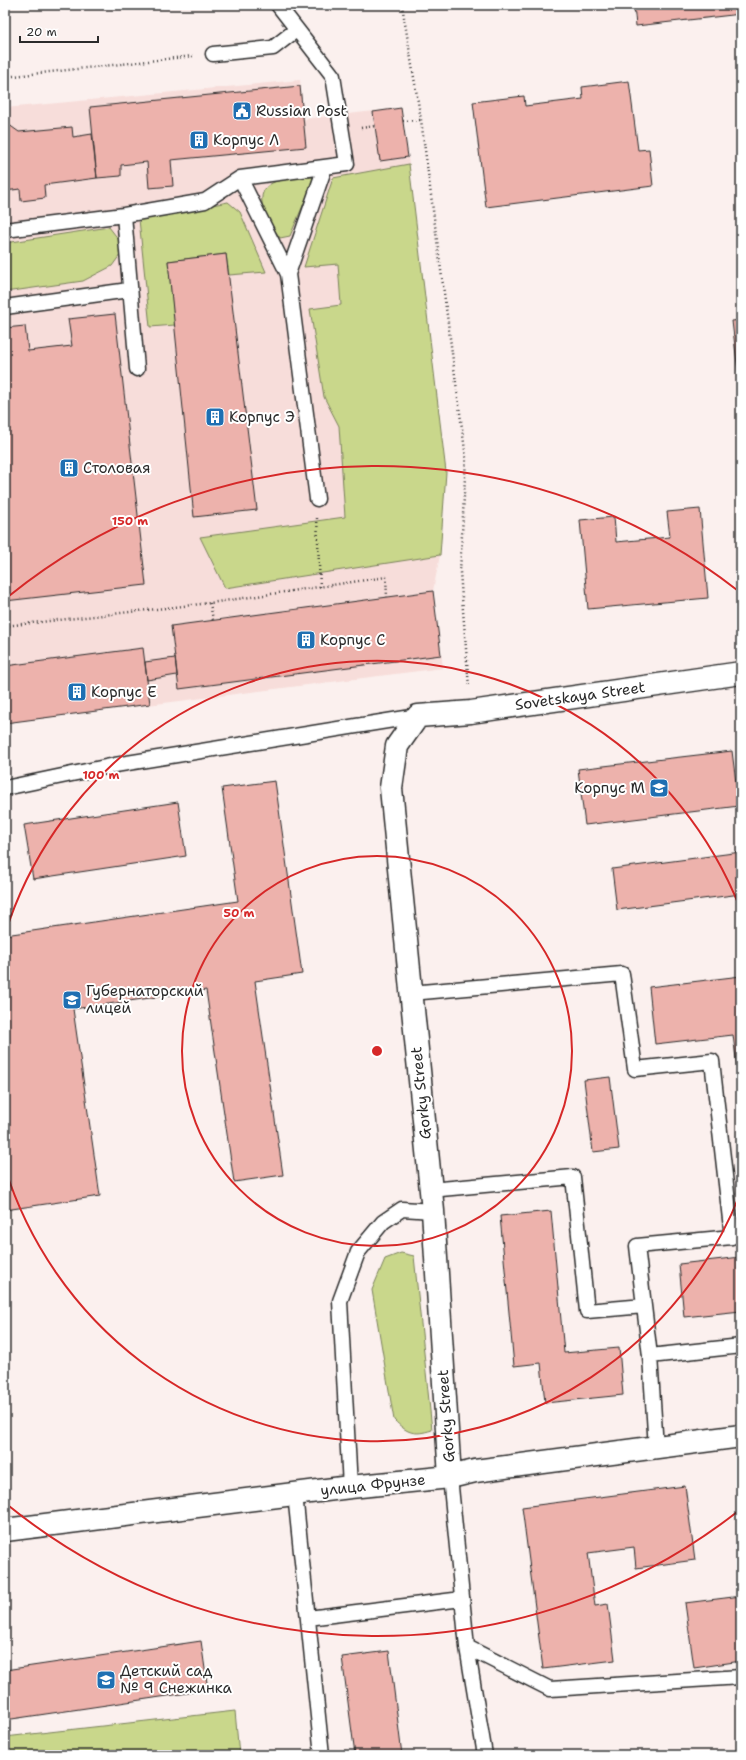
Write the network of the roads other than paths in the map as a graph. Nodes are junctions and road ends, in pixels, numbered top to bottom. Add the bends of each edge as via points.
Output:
1 (278, 5) edge
2 (296, 30) junction
3 (213, 54) road end
4 (325, 167) junction
5 (240, 178) junction
6 (124, 215) junction
7 (5, 230) edge
8 (288, 274) junction
9 (129, 290) junction
10 (5, 307) edge
11 (137, 369) dead end
12 (317, 499) road end
13 (741, 673) edge
14 (418, 716) junction
15 (5, 788) edge
16 (411, 993) junction
17 (430, 1190) junction
18 (433, 1211) junction
19 (644, 1306) junction
20 (741, 1346) edge
21 (650, 1356) junction
22 (741, 1436) edge
23 (656, 1448) junction
24 (450, 1477) junction
25 (350, 1487) junction
26 (295, 1494) junction
27 (5, 1530) edge
28 (462, 1599) junction
29 (308, 1618) junction
30 (467, 1647) junction
31 (741, 1677) edge
32 (322, 1755) edge
33 (485, 1755) edge

1 - 2 lane
2 - 3 lane via 273,48
2 - 4 lane via 333,76 347,164
4 - 5 lane
4 - 8 lane
5 - 6 lane via 205,201
5 - 8 lane
6 - 7 lane
6 - 9 lane
8 - 12 lane
9 - 10 lane
9 - 11 lane
13 - 14 street, Sovetskaya Street via 470,712
14 - 15 lane via 115,765
14 - 16 street, Gorky Street via 397,746 391,788
16 - 17 street, Gorky Street
16 - 19 lane via 622,974 635,1069 712,1060 732,1237 637,1246
17 - 18 street, Gorky Street
17 - 19 lane via 573,1177 587,1311
18 - 24 street, Gorky Street
18 - 25 lane via 402,1209 383,1222 358,1252 340,1301
19 - 21 lane
20 - 21 lane
21 - 23 lane
22 - 23 street, улица Фрунзе
23 - 24 street, улица Фрунзе via 475,1471
24 - 25 street, улица Фрунзе
24 - 28 lane
25 - 26 street, улица Фрунзе
26 - 27 street, улица Фрунзе
26 - 29 lane
28 - 29 lane
28 - 30 lane
29 - 32 lane
30 - 31 lane via 550,1689
30 - 33 lane

